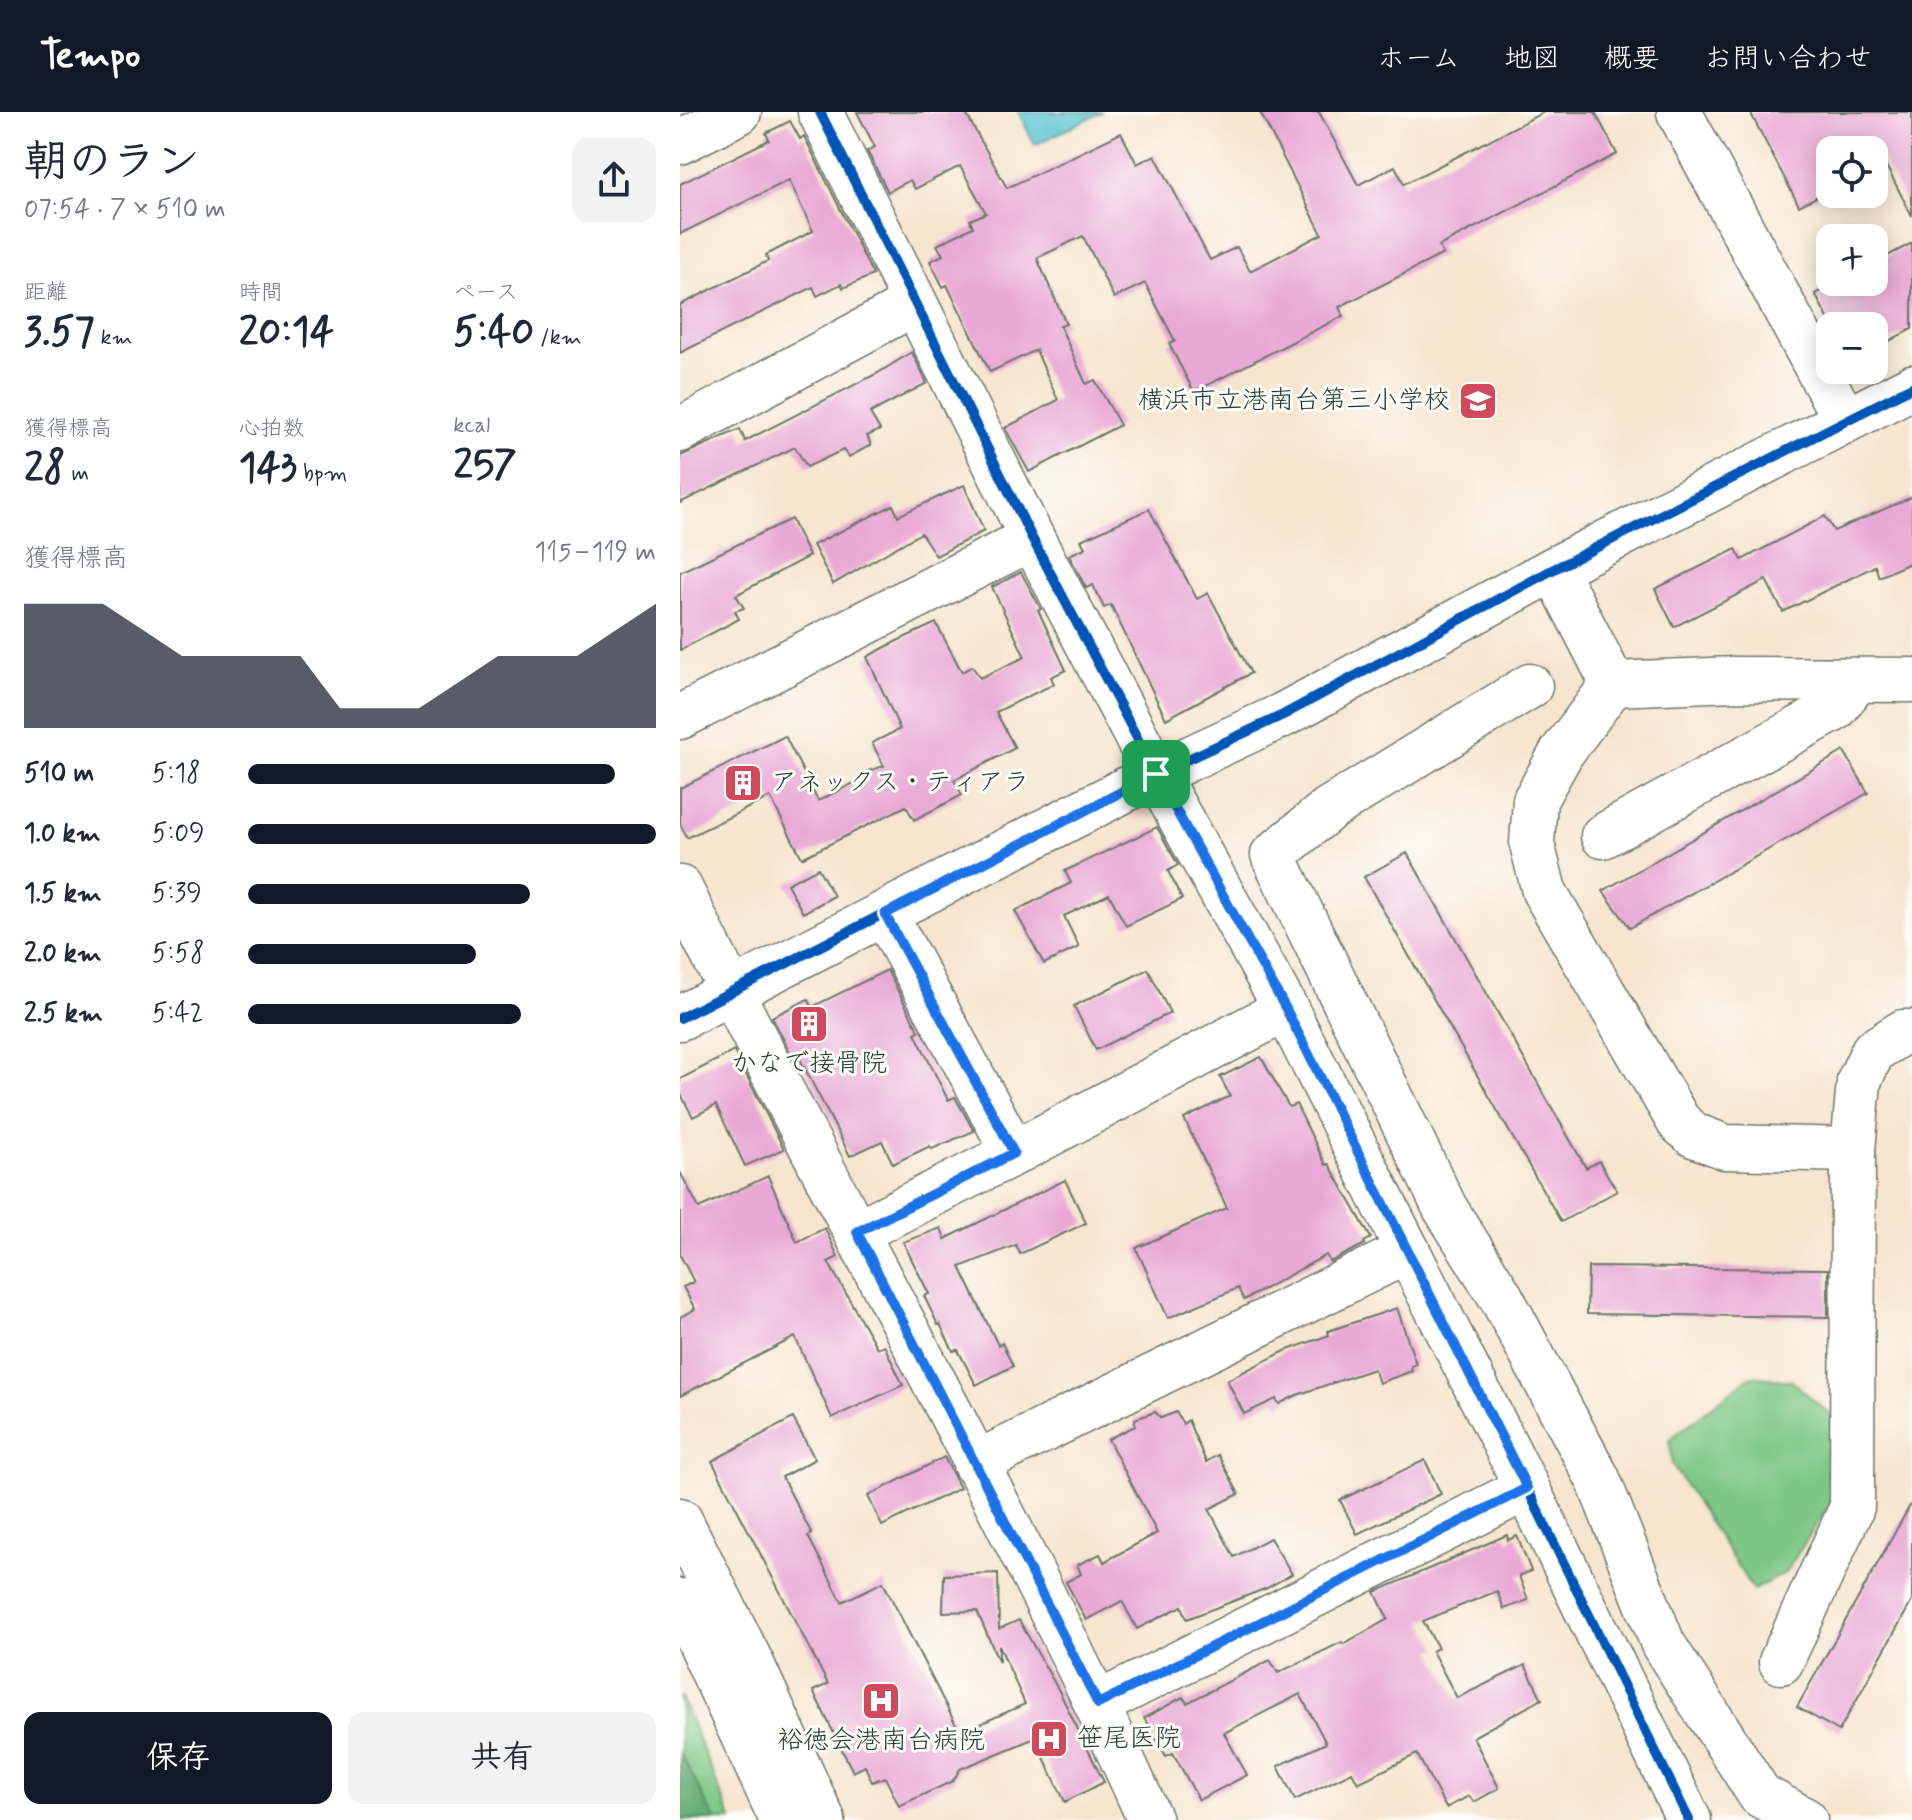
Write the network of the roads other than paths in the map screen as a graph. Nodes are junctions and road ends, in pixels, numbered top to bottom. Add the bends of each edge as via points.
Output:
1 (739, 112) edge
2 (820, 112) edge
3 (1679, 112) edge
4 (680, 142) edge
5 (915, 303) junction
6 (1912, 387) edge
7 (1845, 420) junction
8 (680, 430) edge
9 (1032, 538) junction
10 (1554, 569) junction
11 (1857, 680) junction
12 (1912, 680) edge
13 (1613, 684) junction
14 (1530, 686) dead end
15 (680, 717) edge
16 (1156, 774) junction
17 (1603, 836) dead end
18 (680, 888) edge
19 (885, 914) junction
20 (731, 993) junction
21 (1286, 1009) junction
22 (680, 1018) edge
23 (1912, 1032) edge
24 (1853, 1150) junction
25 (1014, 1153) junction
26 (857, 1232) junction
27 (1408, 1251) junction
28 (975, 1464) junction
29 (1527, 1488) junction
30 (680, 1520) edge
31 (680, 1601) edge
32 (1781, 1662) dead end
33 (1098, 1704) junction
34 (782, 1820) edge
35 (823, 1820) edge
36 (1150, 1820) edge
37 (1689, 1820) edge
38 (1805, 1820) edge

1 - 4 street
2 - 5 street
3 - 7 street
5 - 8 street
5 - 9 street
6 - 7 street
7 - 10 street
9 - 15 street
9 - 16 street
10 - 13 street
10 - 16 street via 1283,715
11 - 12 street
11 - 13 street
11 - 17 street via 1835,709
13 - 24 street via 1562,752 1535,800 1532,844 1544,891 1679,1122 1694,1135 1725,1147
14 - 38 street via 1329,809 1273,855 1445,1208 1501,1297 1598,1479 1663,1644 1760,1795
16 - 19 street
16 - 21 street
18 - 20 street
19 - 20 street
19 - 25 street
20 - 22 street
20 - 26 street
21 - 25 street
21 - 27 street
23 - 24 street via 1873,1051 1859,1081
24 - 32 street via 1852,1507
25 - 26 street
26 - 28 street
27 - 28 street
27 - 29 street
28 - 33 street
29 - 33 street
29 - 37 street
30 - 35 street
31 - 34 street
33 - 36 street

